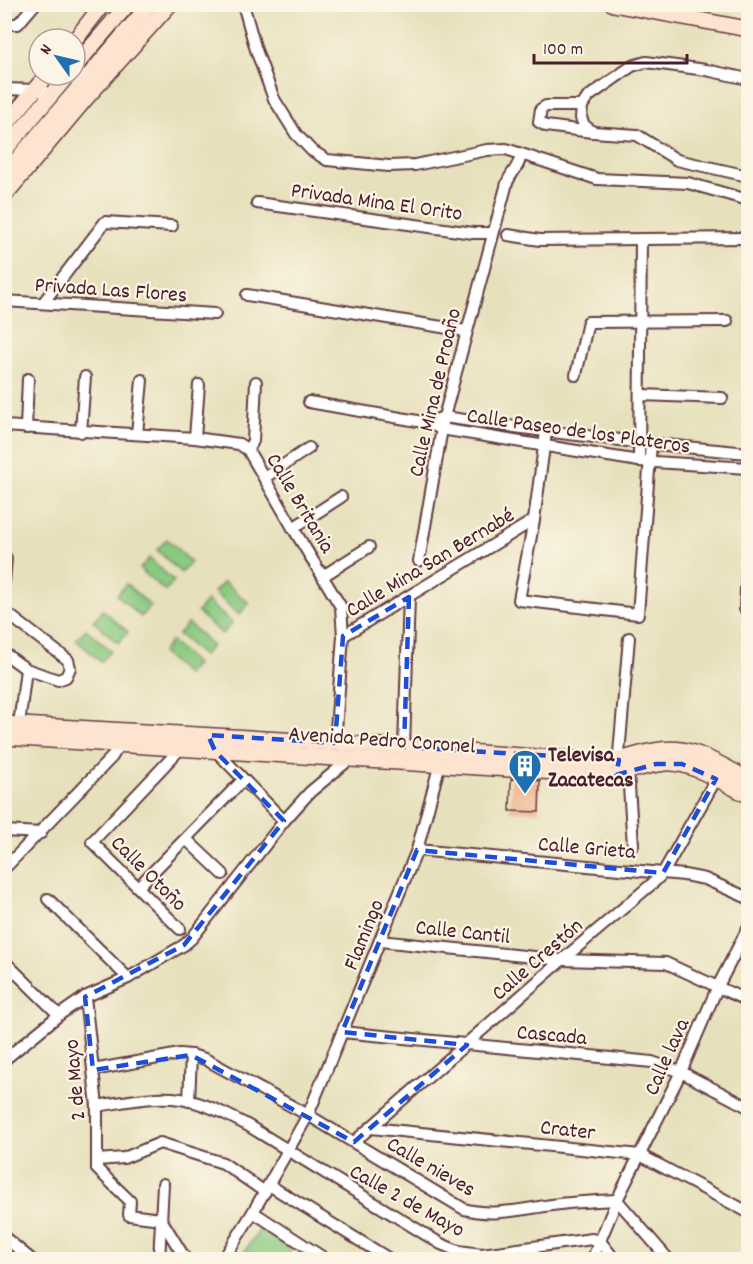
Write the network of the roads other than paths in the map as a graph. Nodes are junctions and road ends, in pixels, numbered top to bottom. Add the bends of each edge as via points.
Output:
1 (35, 4) edge
2 (103, 4) edge
3 (128, 4) edge
4 (150, 4) edge
5 (170, 4) edge
6 (243, 4) edge
7 (613, 4) edge
8 (4, 24) edge
9 (85, 27) edge
10 (748, 29) edge
11 (87, 52) edge
12 (105, 58) junction
13 (748, 79) edge
14 (37, 87) edge
15 (59, 87) edge
16 (4, 89) edge
17 (35, 90) junction
18 (53, 94) junction
19 (87, 97) junction
20 (585, 101) junction
21 (4, 127) edge
22 (593, 132) junction
23 (4, 151) edge
24 (520, 154) junction
25 (4, 175) edge
26 (748, 176) edge
27 (4, 196) edge
28 (748, 201) edge
29 (257, 203) dead end
30 (172, 226) dead end
31 (492, 233) junction
32 (508, 235) dead end
33 (748, 238) edge
34 (641, 239) junction
35 (247, 296) dead end
36 (4, 301) edge
37 (43, 303) junction
38 (215, 314) dead end
39 (640, 321) junction
40 (727, 321) dead end
41 (466, 331) junction
42 (576, 375) dead end
43 (85, 377) dead end
44 (28, 379) dead end
45 (142, 380) dead end
46 (256, 382) dead end
47 (199, 385) dead end
48 (641, 395) junction
49 (722, 398) dead end
50 (309, 402) dead end
51 (444, 417) junction
52 (429, 423) junction
53 (4, 426) edge
54 (26, 428) junction
55 (441, 429) junction
56 (81, 432) junction
57 (546, 432) junction
58 (137, 434) junction
59 (195, 438) junction
60 (646, 444) junction
61 (545, 445) junction
62 (309, 448) dead end
63 (248, 450) junction
64 (748, 453) edge
65 (645, 461) junction
66 (748, 468) edge
67 (264, 478) junction
68 (341, 497) dead end
69 (534, 520) junction
70 (292, 528) junction
71 (369, 546) dead end
72 (748, 549) edge
73 (6, 558) dead end
74 (419, 561) dead end
75 (323, 576) junction
76 (4, 582) edge
77 (409, 597) junction
78 (747, 609) edge
79 (4, 611) edge
80 (343, 636) junction
81 (629, 638) dead end
82 (4, 653) edge
83 (26, 669) junction
84 (12, 724) edge
85 (208, 735) junction
86 (4, 737) edge
87 (335, 743) junction
88 (119, 745) junction
89 (404, 747) junction
90 (181, 748) junction
91 (215, 750) junction
92 (350, 759) junction
93 (513, 762) junction
94 (440, 764) junction
95 (621, 769) junction
96 (716, 779) junction
97 (748, 779) edge
98 (243, 780) junction
99 (748, 795) edge
100 (284, 821) junction
101 (4, 831) edge
102 (41, 833) junction
103 (186, 839) junction
104 (633, 845) dead end
105 (417, 850) junction
106 (4, 869) edge
107 (663, 873) junction
108 (223, 874) dead end
109 (138, 887) junction
110 (748, 898) edge
111 (48, 899) dead end
112 (748, 928) edge
113 (180, 929) dead end
114 (380, 940) junction
115 (562, 960) junction
116 (4, 961) edge
117 (128, 978) junction
118 (718, 986) junction
119 (85, 997) junction
120 (748, 1001) edge
121 (59, 1015) junction
122 (342, 1032) junction
123 (467, 1045) junction
124 (191, 1055) junction
125 (4, 1060) edge
126 (93, 1070) junction
127 (681, 1072) junction
128 (189, 1101) junction
129 (97, 1106) junction
130 (748, 1107) edge
131 (308, 1115) junction
132 (371, 1128) junction
133 (354, 1142) junction
134 (288, 1151) junction
135 (640, 1155) junction
136 (97, 1160) junction
137 (163, 1184) dead end
138 (267, 1189) junction
139 (617, 1200) junction
140 (254, 1212) junction
141 (748, 1212) edge
142 (161, 1219) junction
143 (4, 1237) edge
144 (600, 1241) junction
145 (32, 1260) edge
146 (159, 1260) edge
147 (186, 1260) edge
148 (223, 1260) edge
149 (327, 1260) edge
150 (391, 1260) edge
151 (592, 1260) edge
152 (615, 1260) edge
153 (669, 1260) edge

1 - 8 street via 18,24
2 - 9 main road
3 - 11 main road
4 - 12 main road
5 - 19 main road
6 - 24 street via 274,99 296,134 327,160 389,166 415,165 487,150 506,149
7 - 10 main road
12 - 19 main road
12 - 25 main road
13 - 20 street via 646,62 632,66
14 - 17 main road
15 - 18 main road
16 - 17 street
17 - 18 street
17 - 21 main road
18 - 23 main road
19 - 27 main road
20 - 22 street via 581,118
20 - 22 street via 546,106 541,109 539,122
22 - 26 street via 637,135 677,160
24 - 28 street via 597,179 688,183
24 - 31 street, Calle Mina de Proaño
29 - 31 street, Privada Mina El Orito
30 - 37 street via 105,222
31 - 41 street, Calle Mina de Proaño
32 - 34 street via 540,240
33 - 34 street
34 - 39 street
35 - 41 street
36 - 37 street, Privada Las Flores
37 - 38 street, Privada Las Flores
39 - 40 street
39 - 42 street via 588,322
39 - 48 street
41 - 51 street, Calle Mina de Proaño
43 - 56 street
44 - 54 street
45 - 58 street
46 - 63 street via 253,441
47 - 59 street
48 - 49 street
48 - 60 street
50 - 52 street, Calle Paseo de los Plateros
51 - 52 street
51 - 55 street, Calle Mina de Proaño
51 - 57 street, Calle Paseo de los Plateros
52 - 55 street, Calle Paseo de los Plateros
53 - 54 street, Calle Britania
54 - 56 street, Calle Britania
55 - 61 street, Calle Paseo de los Plateros
55 - 74 street, Calle Mina de Proaño
56 - 58 street, Calle Britania
57 - 60 street, Calle Paseo de los Plateros
57 - 61 street
58 - 59 street, Calle Britania
59 - 63 street, Calle Britania via 239,444
60 - 64 street, Calle Paseo de los Plateros
60 - 65 street
61 - 65 street, Calle Paseo de los Plateros
61 - 69 street
62 - 67 street
63 - 67 street, Calle Britania
65 - 66 street, Calle Paseo de los Plateros
65 - 69 street via 638,614 519,600
67 - 70 street, Calle Britania
68 - 70 street
69 - 77 street, Calle Mina San Bernabé
70 - 75 street, Calle Britania
71 - 75 street
72 - 78 street
73 - 76 street
75 - 80 street, Calle Britania via 341,607
77 - 80 street, Calle Mina San Bernabé
77 - 89 street
79 - 83 street via 68,660 70,668 66,677 58,680
80 - 87 street, Calle Britania
81 - 95 street
82 - 83 street
83 - 84 street
84 - 85 main road, Avenida Pedro Coronel
85 - 87 main road, Avenida Pedro Coronel
85 - 91 street
86 - 88 main road, Avenida Pedro Coronel
87 - 89 main road, Avenida Pedro Coronel
88 - 90 main road, Avenida Pedro Coronel
88 - 102 street
89 - 93 main road, Avenida Pedro Coronel
90 - 91 main road, Avenida Pedro Coronel
90 - 109 street, Calle Otoño via 92,842
91 - 92 main road, Avenida Pedro Coronel
91 - 98 street
92 - 94 main road, Avenida Pedro Coronel
92 - 100 street via 310,792
93 - 94 main road, Avenida Pedro Coronel
93 - 95 main road, Avenida Pedro Coronel via 611,762
94 - 105 street, Flamingo
95 - 96 main road, Avenida Pedro Coronel via 682,764
95 - 97 main road, Avenida Pedro Coronel via 662,749 684,750
95 - 104 street
96 - 99 main road, Avenida Pedro Coronel
96 - 107 street, Calle Crestón
98 - 100 street
98 - 103 street
100 - 117 street via 192,938
101 - 102 street
102 - 106 street
103 - 108 street
103 - 109 street
105 - 107 street, Calle Grieta
105 - 114 street, Flamingo
107 - 110 street, Calle Grieta via 705,879
107 - 115 street, Calle Crestón
109 - 113 street, Calle Otoño
111 - 117 street
112 - 118 street, Calle lava
114 - 115 street, Calle Cantil
114 - 122 street, Flamingo
115 - 118 street, Calle Cantil via 666,963
115 - 123 street, Calle Crestón
116 - 121 street
117 - 119 street
118 - 120 street, Calle Cantil
118 - 127 street, Calle lava
119 - 121 street
119 - 126 street, 2 de Mayo
121 - 125 street
122 - 123 street, Cascada
122 - 131 street, Flamingo
123 - 127 street, Cascada via 652,1062
123 - 132 street, Calle Crestón
124 - 126 street
124 - 128 street
124 - 131 street, Calle nieves via 206,1059
126 - 129 street, 2 de Mayo
127 - 130 street, Cascada
127 - 135 street, Calle lava
128 - 129 street, 2 de Mayo via 154,1099
128 - 134 street, 2 de Mayo via 218,1110
129 - 136 street, 2 de Mayo
131 - 133 street, Calle nieves
131 - 134 street, Flamingo
132 - 133 street, Calle Crestón
132 - 135 street, Crater
133 - 139 street, Calle nieves via 464,1209 476,1212
134 - 138 street, Flamingo
134 - 144 street, Calle 2 de Mayo via 458,1251 482,1254
135 - 139 street, Calle lava
135 - 141 street, Crater
136 - 138 street via 124,1158 160,1143 223,1163
136 - 142 street via 97,1168 129,1201 129,1215
137 - 142 street
138 - 140 street, Flamingo
138 - 150 street
139 - 144 street, Calle lava
139 - 153 street
140 - 148 street, Flamingo
140 - 149 street
142 - 146 street
142 - 147 street
143 - 145 street
144 - 151 street, Calle lava
144 - 152 street

